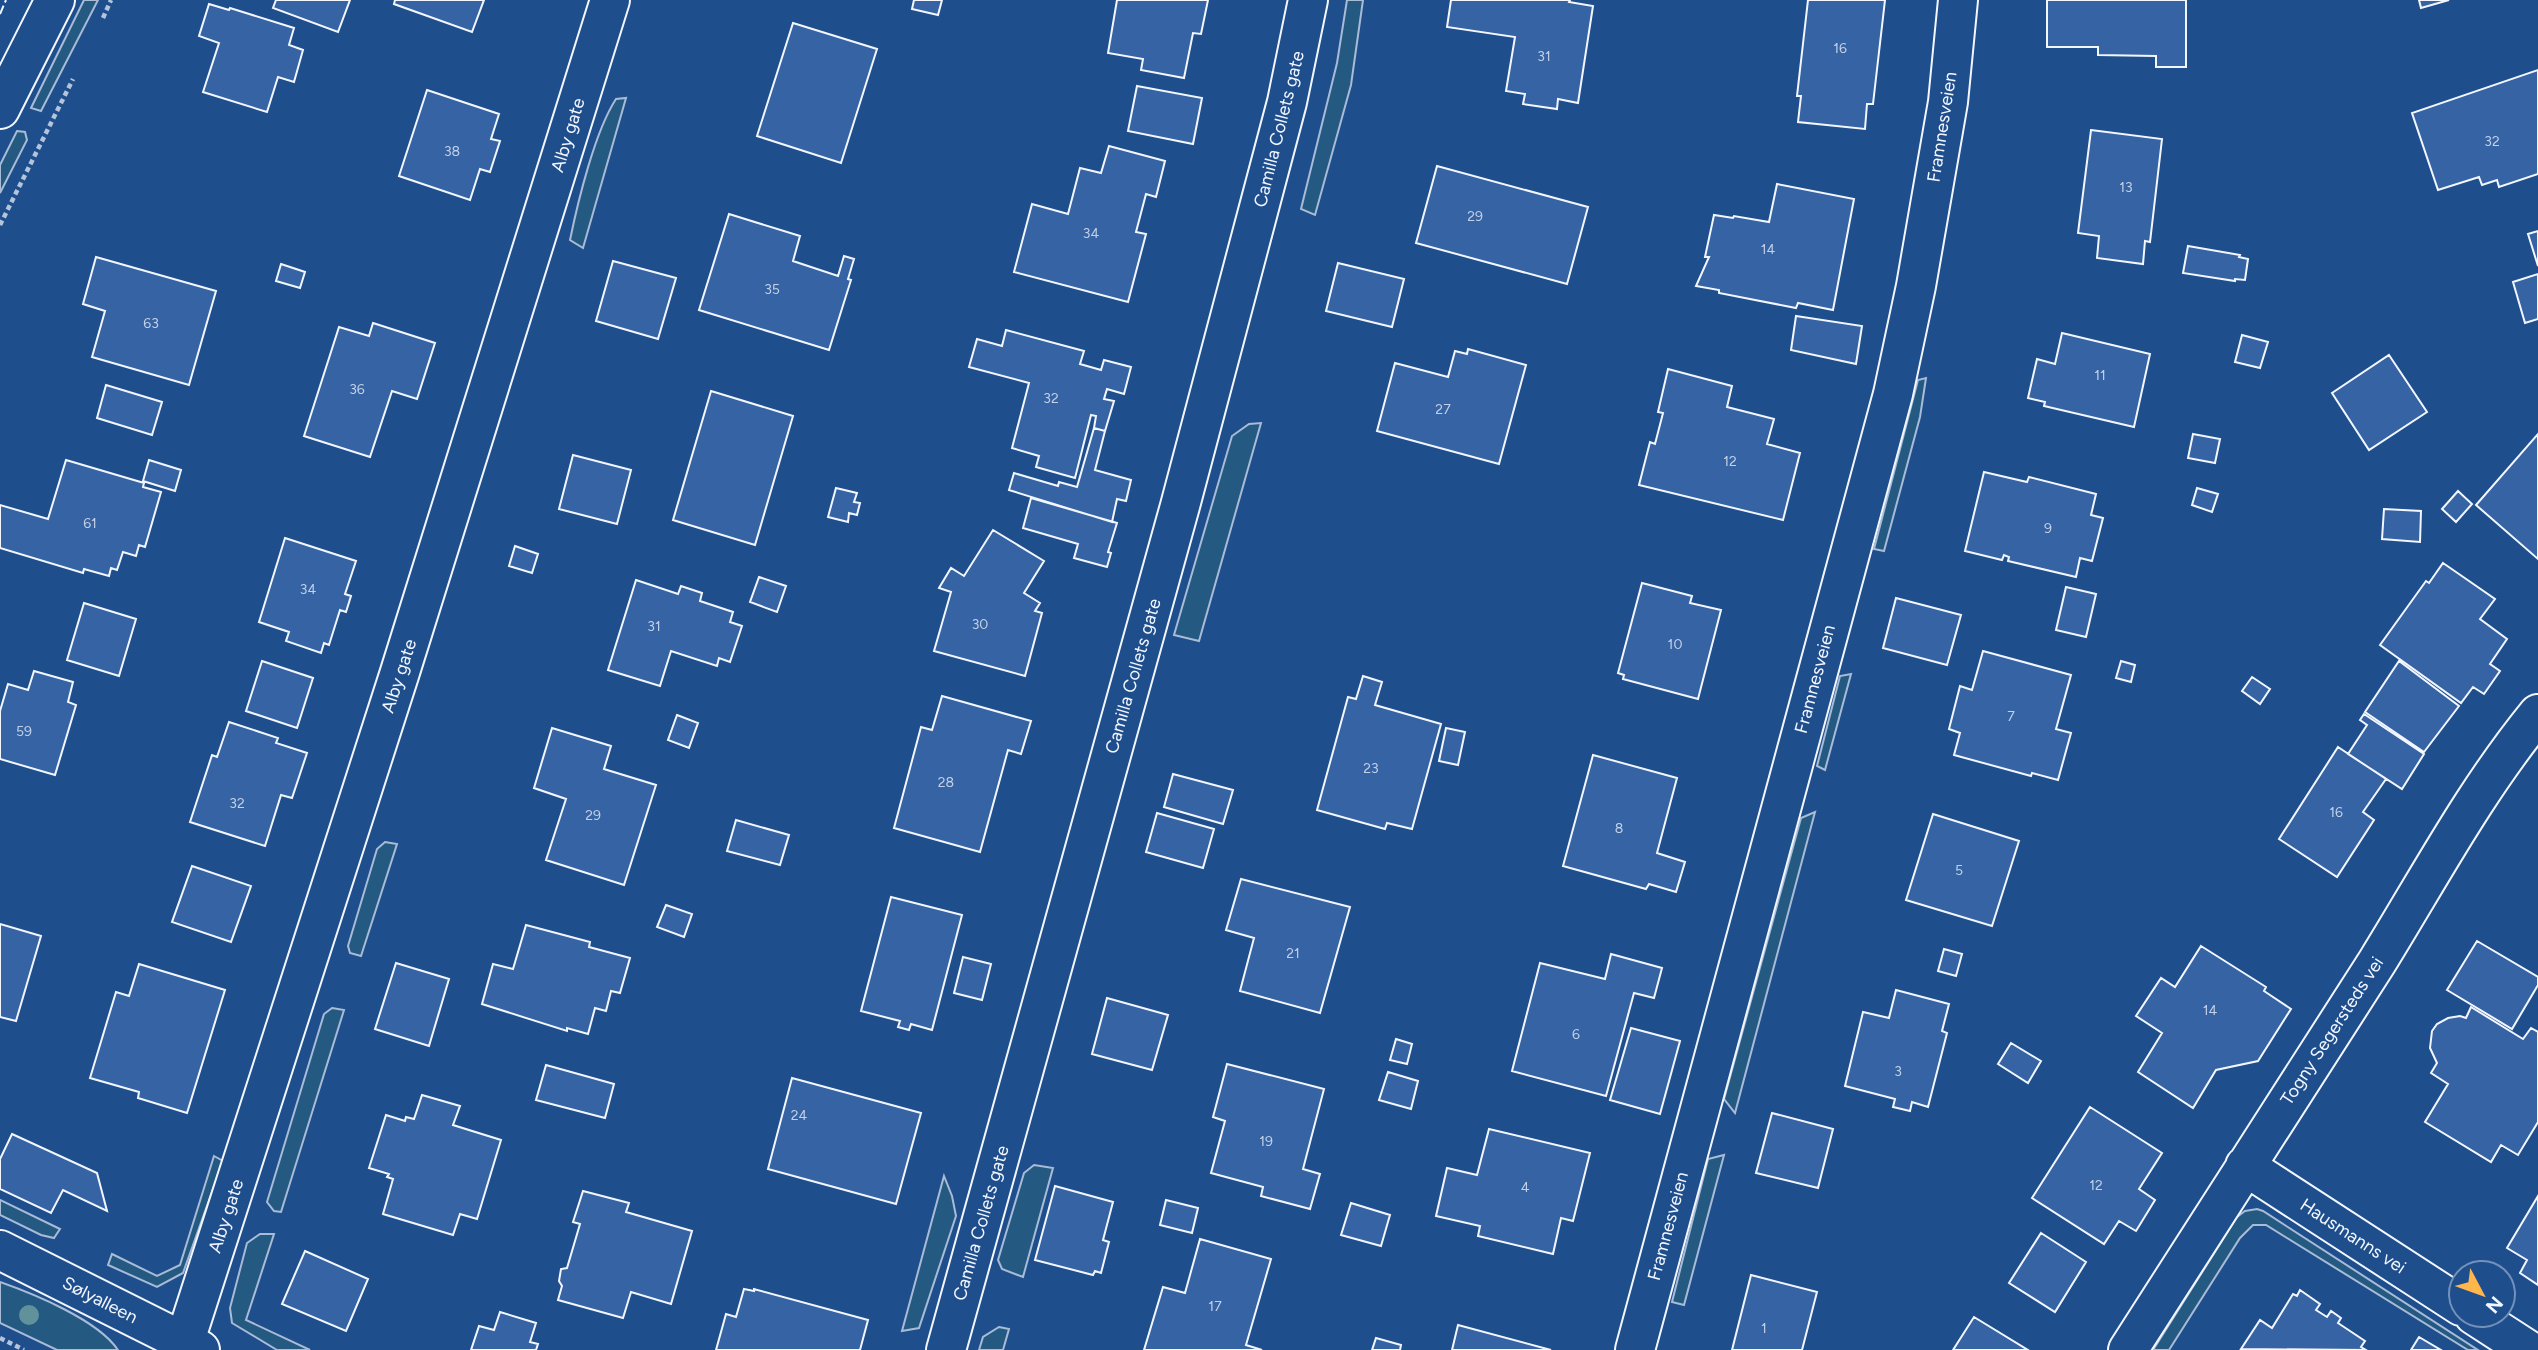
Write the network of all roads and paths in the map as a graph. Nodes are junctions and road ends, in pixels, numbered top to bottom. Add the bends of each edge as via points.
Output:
1 (55, 0) edge
2 (610, 0) edge
3 (1308, 0) edge
4 (1958, 0) edge
5 (0, 108) edge
6 (2538, 714) edge
7 (2245, 1166) junction
8 (0, 1250) edge
9 (2447, 1297) edge
10 (2496, 1329) edge
11 (0, 1338) edge
12 (189, 1348) edge
13 (24, 1350) edge
14 (946, 1350) edge
15 (1635, 1350) edge
16 (2128, 1350) edge
17 (2528, 1350) edge

1 - 5 street
2 - 12 street, Alby gate
3 - 14 street, Camilla Collets gate via 1287,102 1184,492
4 - 15 street, Framnesveien via 1948,102 1892,394
6 - 7 street, Togny Segersteds vei via 2469,808 2377,962
7 - 9 street, Hausmanns vei
7 - 16 street, Togny Segersteds vei
8 - 12 street, Sølyalleen
10 - 17 street
11 - 13 path

